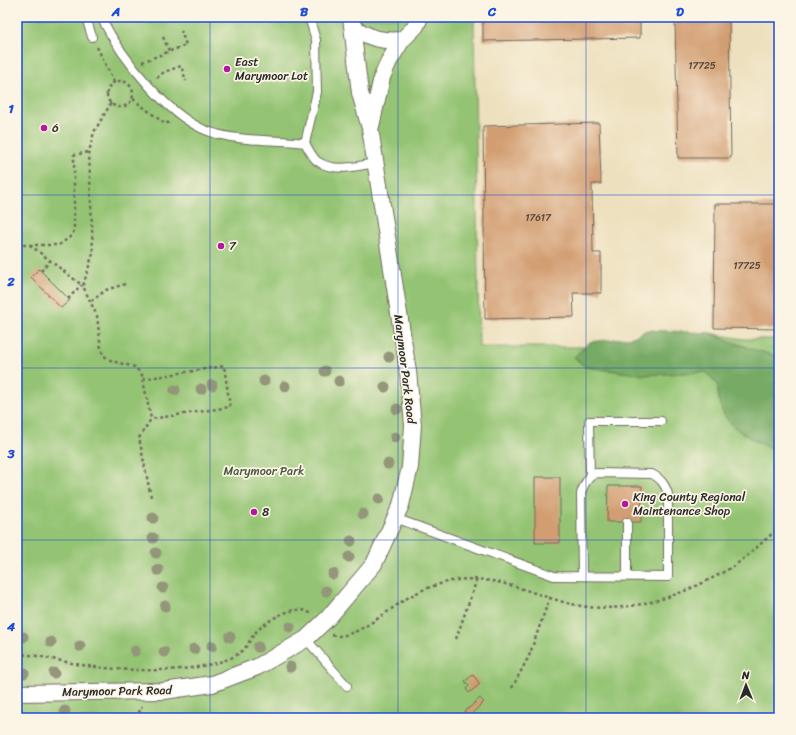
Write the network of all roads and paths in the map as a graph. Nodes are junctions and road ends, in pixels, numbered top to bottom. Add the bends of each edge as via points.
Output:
1 (86, 17) edge
2 (101, 17) edge
3 (309, 17) edge
4 (420, 17) edge
5 (352, 22) edge
6 (181, 31) dead end
7 (92, 37) joint
8 (163, 37) dead end
9 (402, 40) junction
10 (169, 51) junction
11 (140, 62) dead end
12 (124, 77) dead end
13 (157, 78) dead end
14 (121, 80) junction
15 (186, 81) dead end
16 (114, 82) junction
17 (138, 92) dead end
18 (134, 94) junction
19 (133, 99) junction
20 (111, 103) junction
21 (183, 118) junction
22 (370, 128) junction
23 (305, 143) junction
24 (89, 152) junction
25 (375, 163) junction
26 (17, 245) edge
27 (30, 245) junction
28 (50, 262) junction
29 (41, 271) dead end
30 (125, 284) dead end
31 (82, 286) junction
32 (68, 299) dead end
33 (91, 301) junction
34 (143, 379) junction
35 (150, 419) junction
36 (661, 421) dead end
37 (590, 477) junction
38 (151, 497) dead end
39 (395, 518) junction
40 (627, 522) dead end
41 (779, 528) edge
42 (582, 576) junction
43 (627, 576) junction
44 (477, 579) junction
45 (550, 597) junction
46 (315, 618) dead end
47 (326, 630) dead end
48 (306, 639) junction
49 (456, 639) dead end
50 (17, 654) edge
51 (347, 686) dead end
52 (512, 688) dead end
53 (17, 693) edge

1 - 7 lane
2 - 21 lane via 114,42 140,76
3 - 23 lane via 316,40 317,92
4 - 9 street, Marymoor Park Road via 416,26
5 - 9 street via 366,36 389,41
5 - 22 street, Marymoor Park Road via 360,93
6 - 10 path via 186,45
7 - 16 path
8 - 10 path
9 - 22 street, Marymoor Park Road via 382,77
10 - 11 path
12 - 14 path
13 - 15 path via 164,72 181,66
14 - 16 path
14 - 18 path via 130,84
16 - 20 path via 107,94
17 - 18 path
18 - 19 path
19 - 20 path via 126,106 120,107
19 - 21 path via 165,124
20 - 24 path via 94,132
21 - 23 lane via 201,129 217,134 249,140
22 - 25 street, Marymoor Park Road
23 - 25 lane via 316,160 330,167 347,168
24 - 27 path via 74,155 74,231 59,245
24 - 31 path via 93,253
25 - 39 street, Marymoor Park Road via 408,371 413,425 410,467 401,505
26 - 27 path
27 - 28 path
28 - 29 path
28 - 31 path
30 - 33 path via 106,290
31 - 32 path
31 - 33 path
33 - 34 path via 97,316 104,356 112,362 134,367
34 - 35 path
34 - 35 path via 224,366 230,407
35 - 38 path via 139,438
36 - 37 lane via 589,421
37 - 42 lane via 584,483 581,494
37 - 43 lane via 596,473 652,474 660,478 666,486 668,577
39 - 42 lane via 554,576
39 - 48 street, Marymoor Park Road via 374,564 328,618
40 - 43 lane
41 - 45 path via 733,566 677,594 651,603 621,607 589,606
42 - 43 lane
44 - 45 path via 496,580
44 - 47 path via 451,581 411,596 359,630 333,636
44 - 49 path
45 - 52 path via 529,656
46 - 50 path via 305,611 280,614 255,633 243,650 208,666 134,669 95,667
48 - 51 lane
48 - 53 street, Marymoor Park Road via 257,667 212,684 164,691

